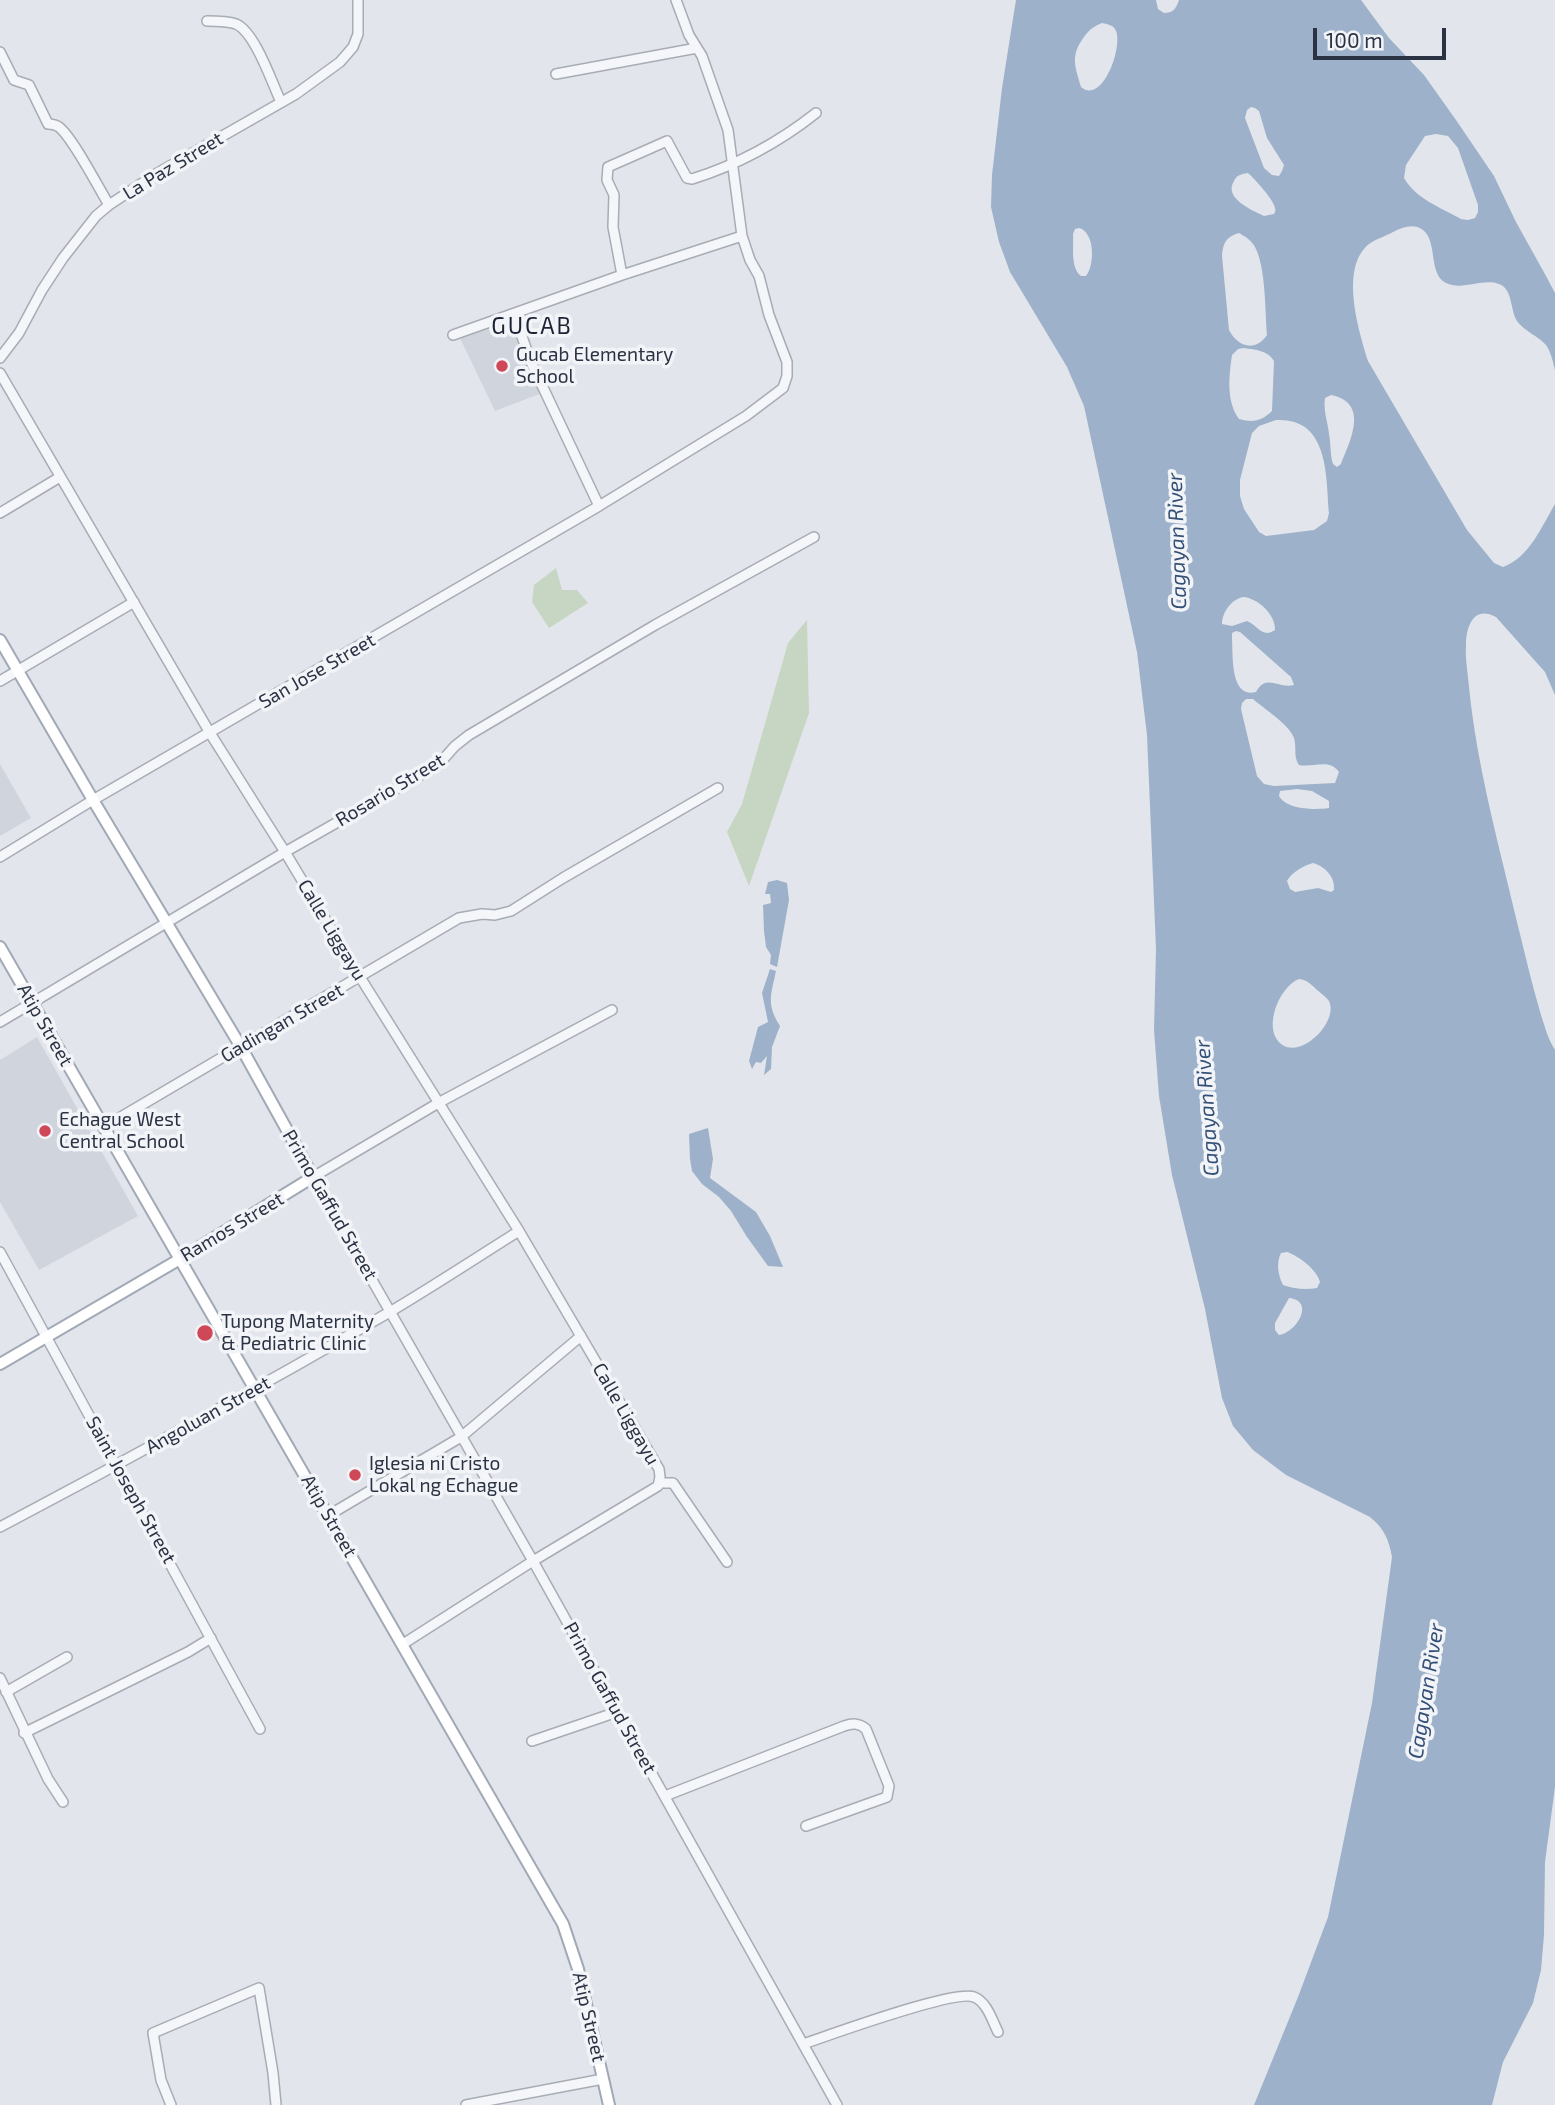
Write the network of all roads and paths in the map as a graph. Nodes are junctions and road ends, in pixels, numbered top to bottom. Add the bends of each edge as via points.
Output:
1 (358, 0) edge
2 (676, 0) edge
3 (207, 22) dead end
4 (697, 48) junction
5 (0, 52) edge
6 (556, 74) dead end
7 (281, 102) junction
8 (816, 113) dead end
9 (733, 165) junction
10 (109, 205) junction
11 (742, 236) junction
12 (622, 275) junction
13 (514, 314) junction
14 (453, 335) dead end
15 (0, 358) edge
16 (0, 373) edge
17 (60, 477) junction
18 (599, 506) junction
19 (0, 513) edge
20 (814, 537) dead end
21 (134, 602) junction
22 (0, 640) edge
23 (18, 670) junction
24 (0, 681) edge
25 (209, 733) junction
26 (718, 788) dead end
27 (93, 800) junction
28 (285, 852) junction
29 (0, 857) edge
30 (168, 923) junction
31 (0, 947) edge
32 (360, 977) junction
33 (32, 1002) junction
34 (612, 1010) dead end
35 (0, 1022) edge
36 (241, 1047) junction
37 (440, 1102) junction
38 (104, 1126) junction
39 (313, 1177) junction
40 (519, 1231) junction
41 (0, 1252) edge
42 (180, 1259) junction
43 (390, 1311) junction
44 (46, 1335) junction
45 (581, 1336) junction
46 (0, 1363) edge
47 (256, 1388) junction
48 (461, 1437) junction
49 (117, 1466) junction
50 (659, 1485) junction
51 (329, 1515) junction
52 (0, 1527) edge
53 (533, 1561) junction
54 (727, 1562) dead end
55 (211, 1638) junction
56 (403, 1644) junction
57 (66, 1657) dead end
58 (0, 1678) edge
59 (6, 1692) junction
60 (617, 1712) junction
61 (260, 1729) dead end
62 (24, 1733) junction
63 (532, 1741) dead end
64 (665, 1796) junction
65 (63, 1802) dead end
66 (806, 1826) dead end
67 (998, 2032) dead end
68 (803, 2044) junction
69 (603, 2079) junction
70 (171, 2105) edge
71 (276, 2105) edge
72 (466, 2105) edge
73 (609, 2105) edge
74 (837, 2105) edge

1 - 7 street, La Paz Street via 358,34 353,47 323,76
2 - 4 street, San Jose Street
3 - 7 street via 234,23 249,35
4 - 6 street
4 - 9 street, San Jose Street via 728,130
5 - 10 street via 14,80 29,85 48,124 58,127 77,151
7 - 10 street, La Paz Street
8 - 9 street via 794,131
9 - 11 street, San Jose Street
9 - 12 street via 687,178 664,141 608,167
10 - 15 street, La Paz Street via 63,258
11 - 12 street
11 - 18 street, San Jose Street via 787,362 783,388 746,416
12 - 13 street
13 - 14 street
13 - 18 street via 531,362
16 - 17 street, Calle Liggayu
17 - 19 street
17 - 21 street, Calle Liggayu
18 - 25 street, San Jose Street
20 - 28 street, Rosario Street via 479,729 438,765
21 - 23 street
21 - 25 street, Calle Liggayu
22 - 23 main road, Primo Gaffud Street
23 - 24 street
23 - 27 main road, Primo Gaffud Street
25 - 27 street, San Jose Street
25 - 28 street, Calle Liggayu
26 - 32 street, Gadingan Street via 511,911 459,918
27 - 29 street, San Jose Street
27 - 30 main road, Primo Gaffud Street
28 - 30 street, Rosario Street
28 - 32 street, Calle Liggayu
30 - 33 street, Rosario Street
30 - 36 main road, Primo Gaffud Street
31 - 33 main road, Atip Street
32 - 36 street, Gadingan Street
32 - 37 street, Calle Liggayu
33 - 35 street, Rosario Street
33 - 38 main road, Atip Street
34 - 37 street, Ramos Street
36 - 38 street, Gadingan Street
36 - 39 main road, Primo Gaffud Street
37 - 39 street, Ramos Street
37 - 40 street, Calle Liggayu
38 - 42 main road, Atip Street
39 - 42 main road, Ramos Street
39 - 43 street, Primo Gaffud Street
40 - 43 street, Angoluan Street
40 - 45 street, Calle Liggayu
41 - 44 street, Saint Joseph Street
42 - 44 main road, Ramos Street
42 - 47 main road, Atip Street
43 - 47 street, Angoluan Street
43 - 48 street, Primo Gaffud Street
44 - 46 main road, Ramos Street
44 - 49 street, Saint Joseph Street
45 - 48 street
45 - 50 street, Calle Liggayu via 659,1469
47 - 49 street, Angoluan Street
47 - 51 main road, Atip Street
48 - 51 street
48 - 53 street, Primo Gaffud Street
49 - 52 street, Angoluan Street
49 - 55 street, Saint Joseph Street
50 - 53 street
50 - 54 street via 673,1483
51 - 56 main road, Atip Street
53 - 56 street
53 - 60 street, Primo Gaffud Street
55 - 61 street, Saint Joseph Street
55 - 62 street
56 - 69 main road, Atip Street via 563,1923
57 - 59 street
58 - 59 street
59 - 62 street
60 - 63 street
60 - 64 street, Primo Gaffud Street
62 - 65 street
64 - 66 street via 844,1726 861,1725 889,1786 887,1797
64 - 68 street, Primo Gaffud Street
67 - 68 street via 984,2004 976,1997 960,1996
68 - 74 street, Primo Gaffud Street
69 - 72 street
69 - 73 main road, Atip Street
70 - 71 street via 161,2080 153,2033 259,1989

